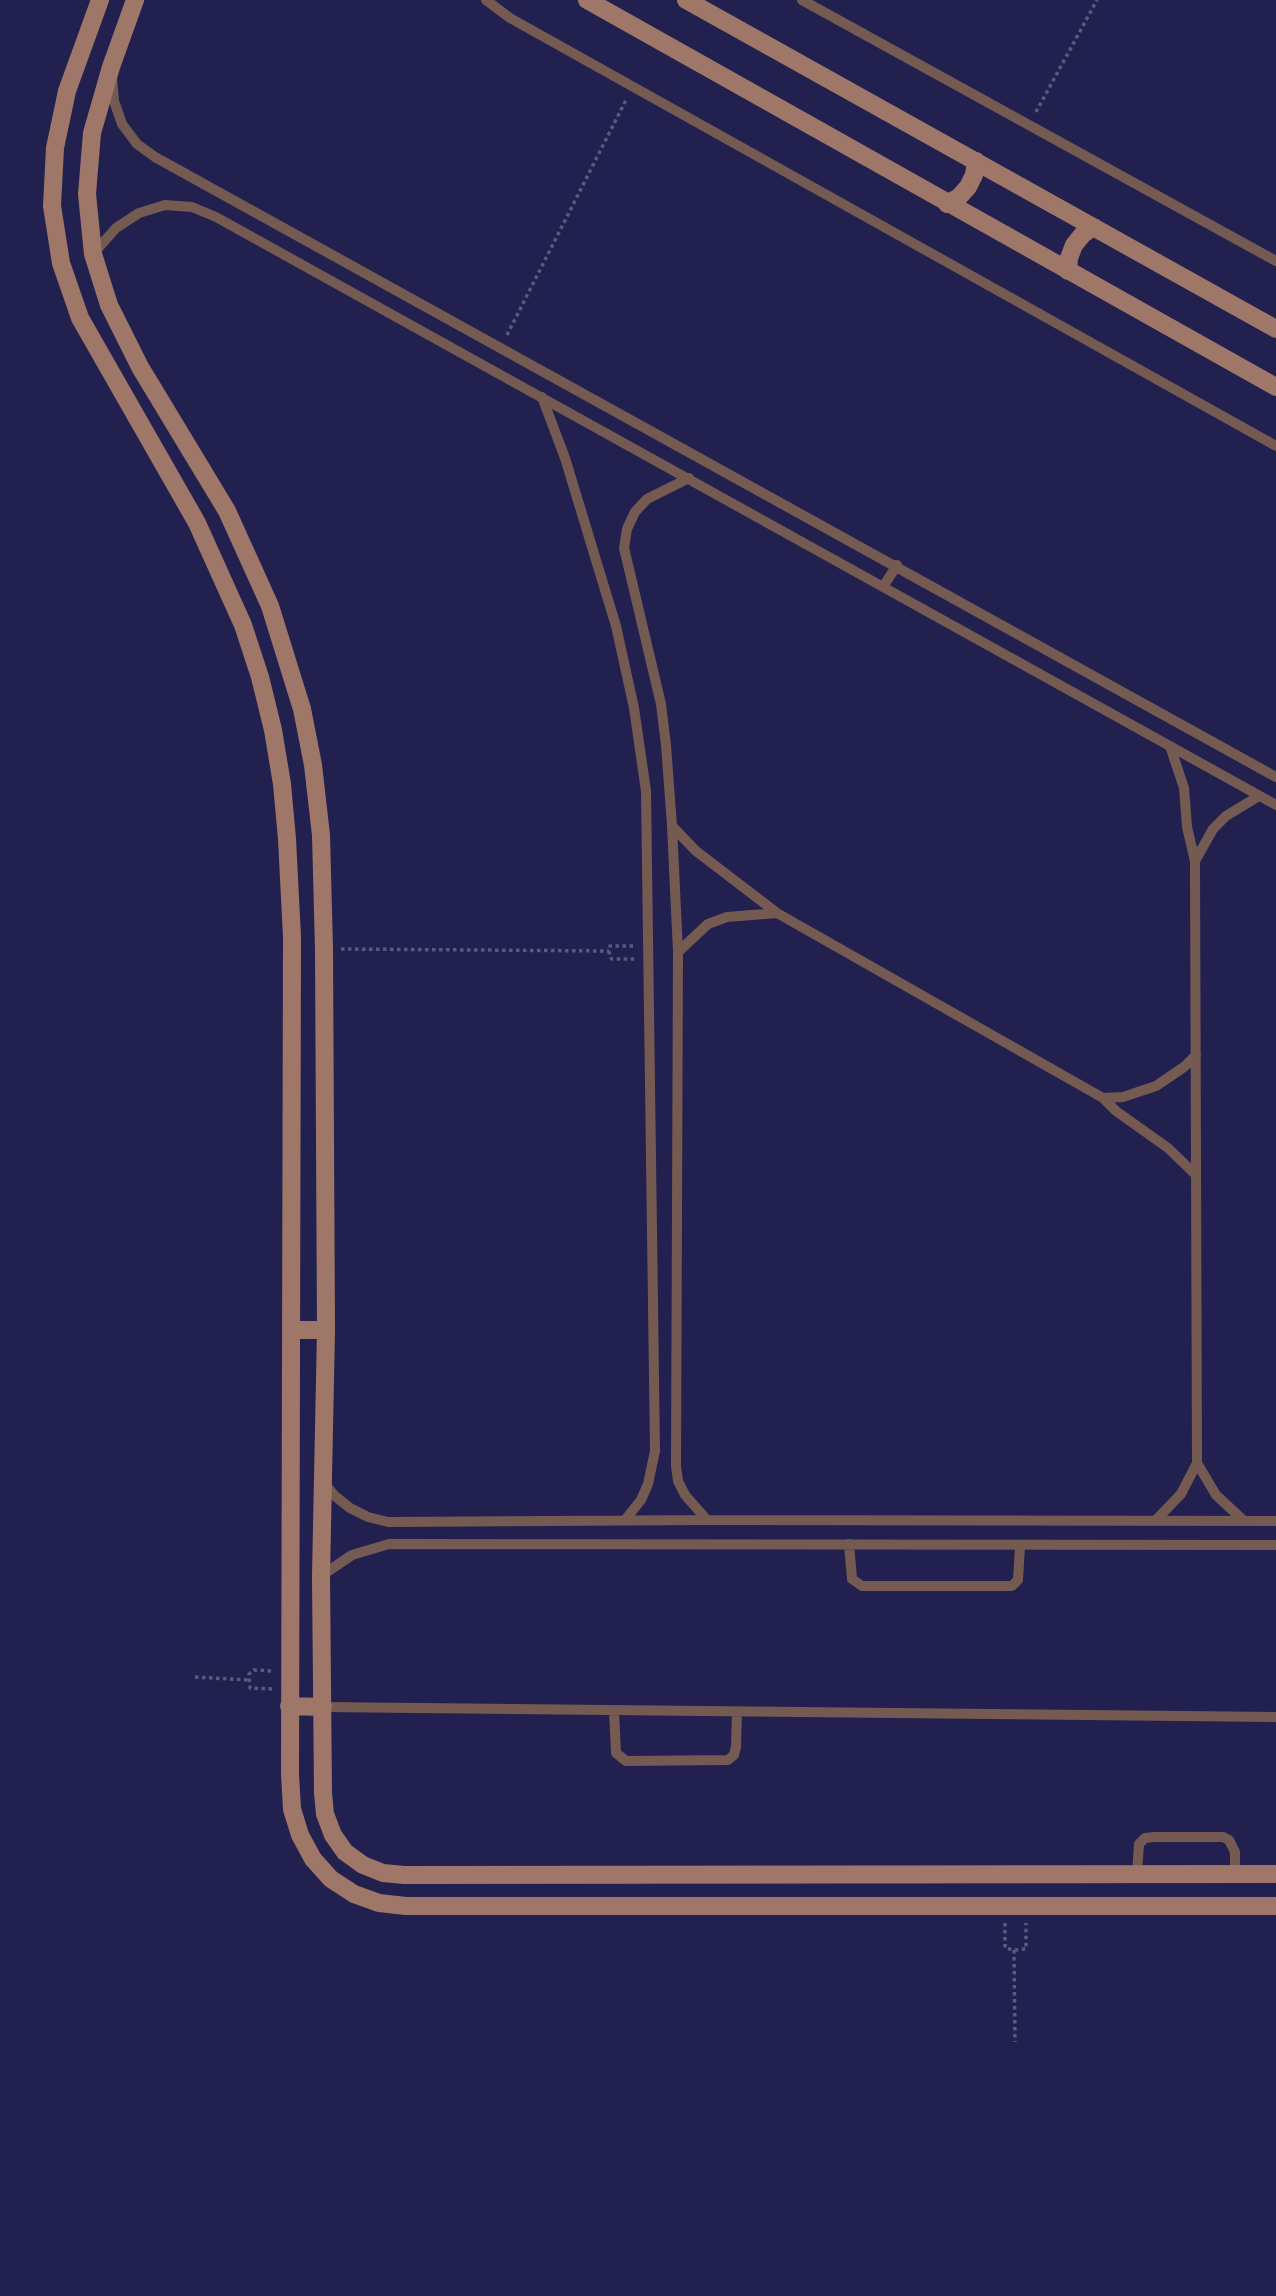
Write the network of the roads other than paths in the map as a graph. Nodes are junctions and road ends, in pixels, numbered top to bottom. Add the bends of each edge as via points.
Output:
1 (100, 0) edge
2 (135, 0) edge
3 (486, 0) edge
4 (587, 0) edge
5 (685, 0) edge
6 (802, 0) edge
7 (111, 67) junction
8 (976, 161) junction
9 (947, 204) junction
10 (1094, 227) junction
11 (93, 254) junction
12 (1276, 261) edge
13 (1068, 271) junction
14 (1276, 329) edge
15 (140, 367) junction
16 (116, 380) junction
17 (1276, 387) edge
18 (542, 397) junction
19 (1276, 446) edge
20 (689, 478) junction
21 (897, 565) junction
22 (883, 587) junction
23 (1170, 746) junction
24 (1276, 777) edge
25 (1259, 796) junction
26 (1276, 805) edge
27 (672, 826) junction
28 (1195, 861) junction
29 (777, 913) junction
30 (677, 952) junction
31 (1196, 1055) junction
32 (1103, 1098) junction
33 (1196, 1175) junction
34 (326, 1330) junction
35 (292, 1331) junction
36 (1197, 1463) junction
37 (322, 1481) junction
38 (625, 1520) junction
39 (707, 1520) junction
40 (762, 1520) junction
41 (1156, 1520) junction
42 (1249, 1521) junction
43 (1276, 1521) edge
44 (762, 1544) junction
45 (849, 1544) junction
46 (1253, 1545) junction
47 (1276, 1545) edge
48 (1020, 1546) junction
49 (321, 1576) junction
50 (289, 1689) junction
51 (323, 1707) junction
52 (614, 1711) junction
53 (737, 1712) junction
54 (1276, 1717) edge
55 (1137, 1874) junction
56 (1235, 1874) junction
57 (1276, 1874) edge
58 (975, 1875) junction
59 (1276, 1906) edge
60 (975, 1907) junction

1 - 16 street via 60,119 52,206 69,291
2 - 7 street
3 - 19 lane via 510,18
4 - 9 street
5 - 8 street
6 - 12 lane
7 - 11 street via 88,163
7 - 21 lane via 122,124 137,145 178,171
8 - 9 street via 968,187
8 - 10 street
9 - 13 street
10 - 13 street via 1074,245
10 - 14 street
11 - 15 street via 109,305
11 - 18 lane via 116,228 139,213 165,205 192,207
13 - 17 street
15 - 16 street
15 - 34 street via 227,511 270,606 313,765 321,835 324,949
16 - 35 street via 221,573 243,625 273,730 287,839 292,937
18 - 20 lane
18 - 38 lane via 616,626 646,791 655,1451 648,1485
20 - 22 lane
20 - 27 lane via 647,499 627,529 624,548 661,704
21 - 22 lane
21 - 24 lane
22 - 23 lane
23 - 25 lane
23 - 28 lane via 1184,788
25 - 26 lane
25 - 28 lane via 1213,829
27 - 29 lane
27 - 30 lane
28 - 31 lane
29 - 30 lane via 727,917 708,924
29 - 32 lane
30 - 39 lane via 676,1466 685,1495
31 - 32 lane via 1156,1086
31 - 33 lane
32 - 33 lane
33 - 36 lane
34 - 35 street
34 - 37 street
35 - 50 street
36 - 41 lane via 1181,1494
36 - 42 lane via 1216,1495
37 - 38 lane via 351,1508 388,1522
37 - 49 street
38 - 39 lane
39 - 40 lane
40 - 41 lane
40 - 44 lane
41 - 42 lane
42 - 43 lane
42 - 46 lane
44 - 45 lane
44 - 49 lane via 389,1544 352,1555
45 - 48 lane
45 - 48 lane via 852,1579 875,1587 1012,1586 1018,1580
46 - 47 lane
46 - 48 lane
49 - 51 street
50 - 51 street
50 - 60 street via 292,1809 300,1835 331,1879 380,1903
51 - 52 lane
51 - 58 street via 325,1814 345,1852 383,1873
52 - 53 lane
52 - 53 lane via 616,1753 626,1761 728,1760 736,1747
53 - 54 lane
55 - 56 street
55 - 56 lane via 1139,1844 1154,1836 1223,1837 1235,1852
55 - 58 street
56 - 57 street
58 - 60 street
59 - 60 street

